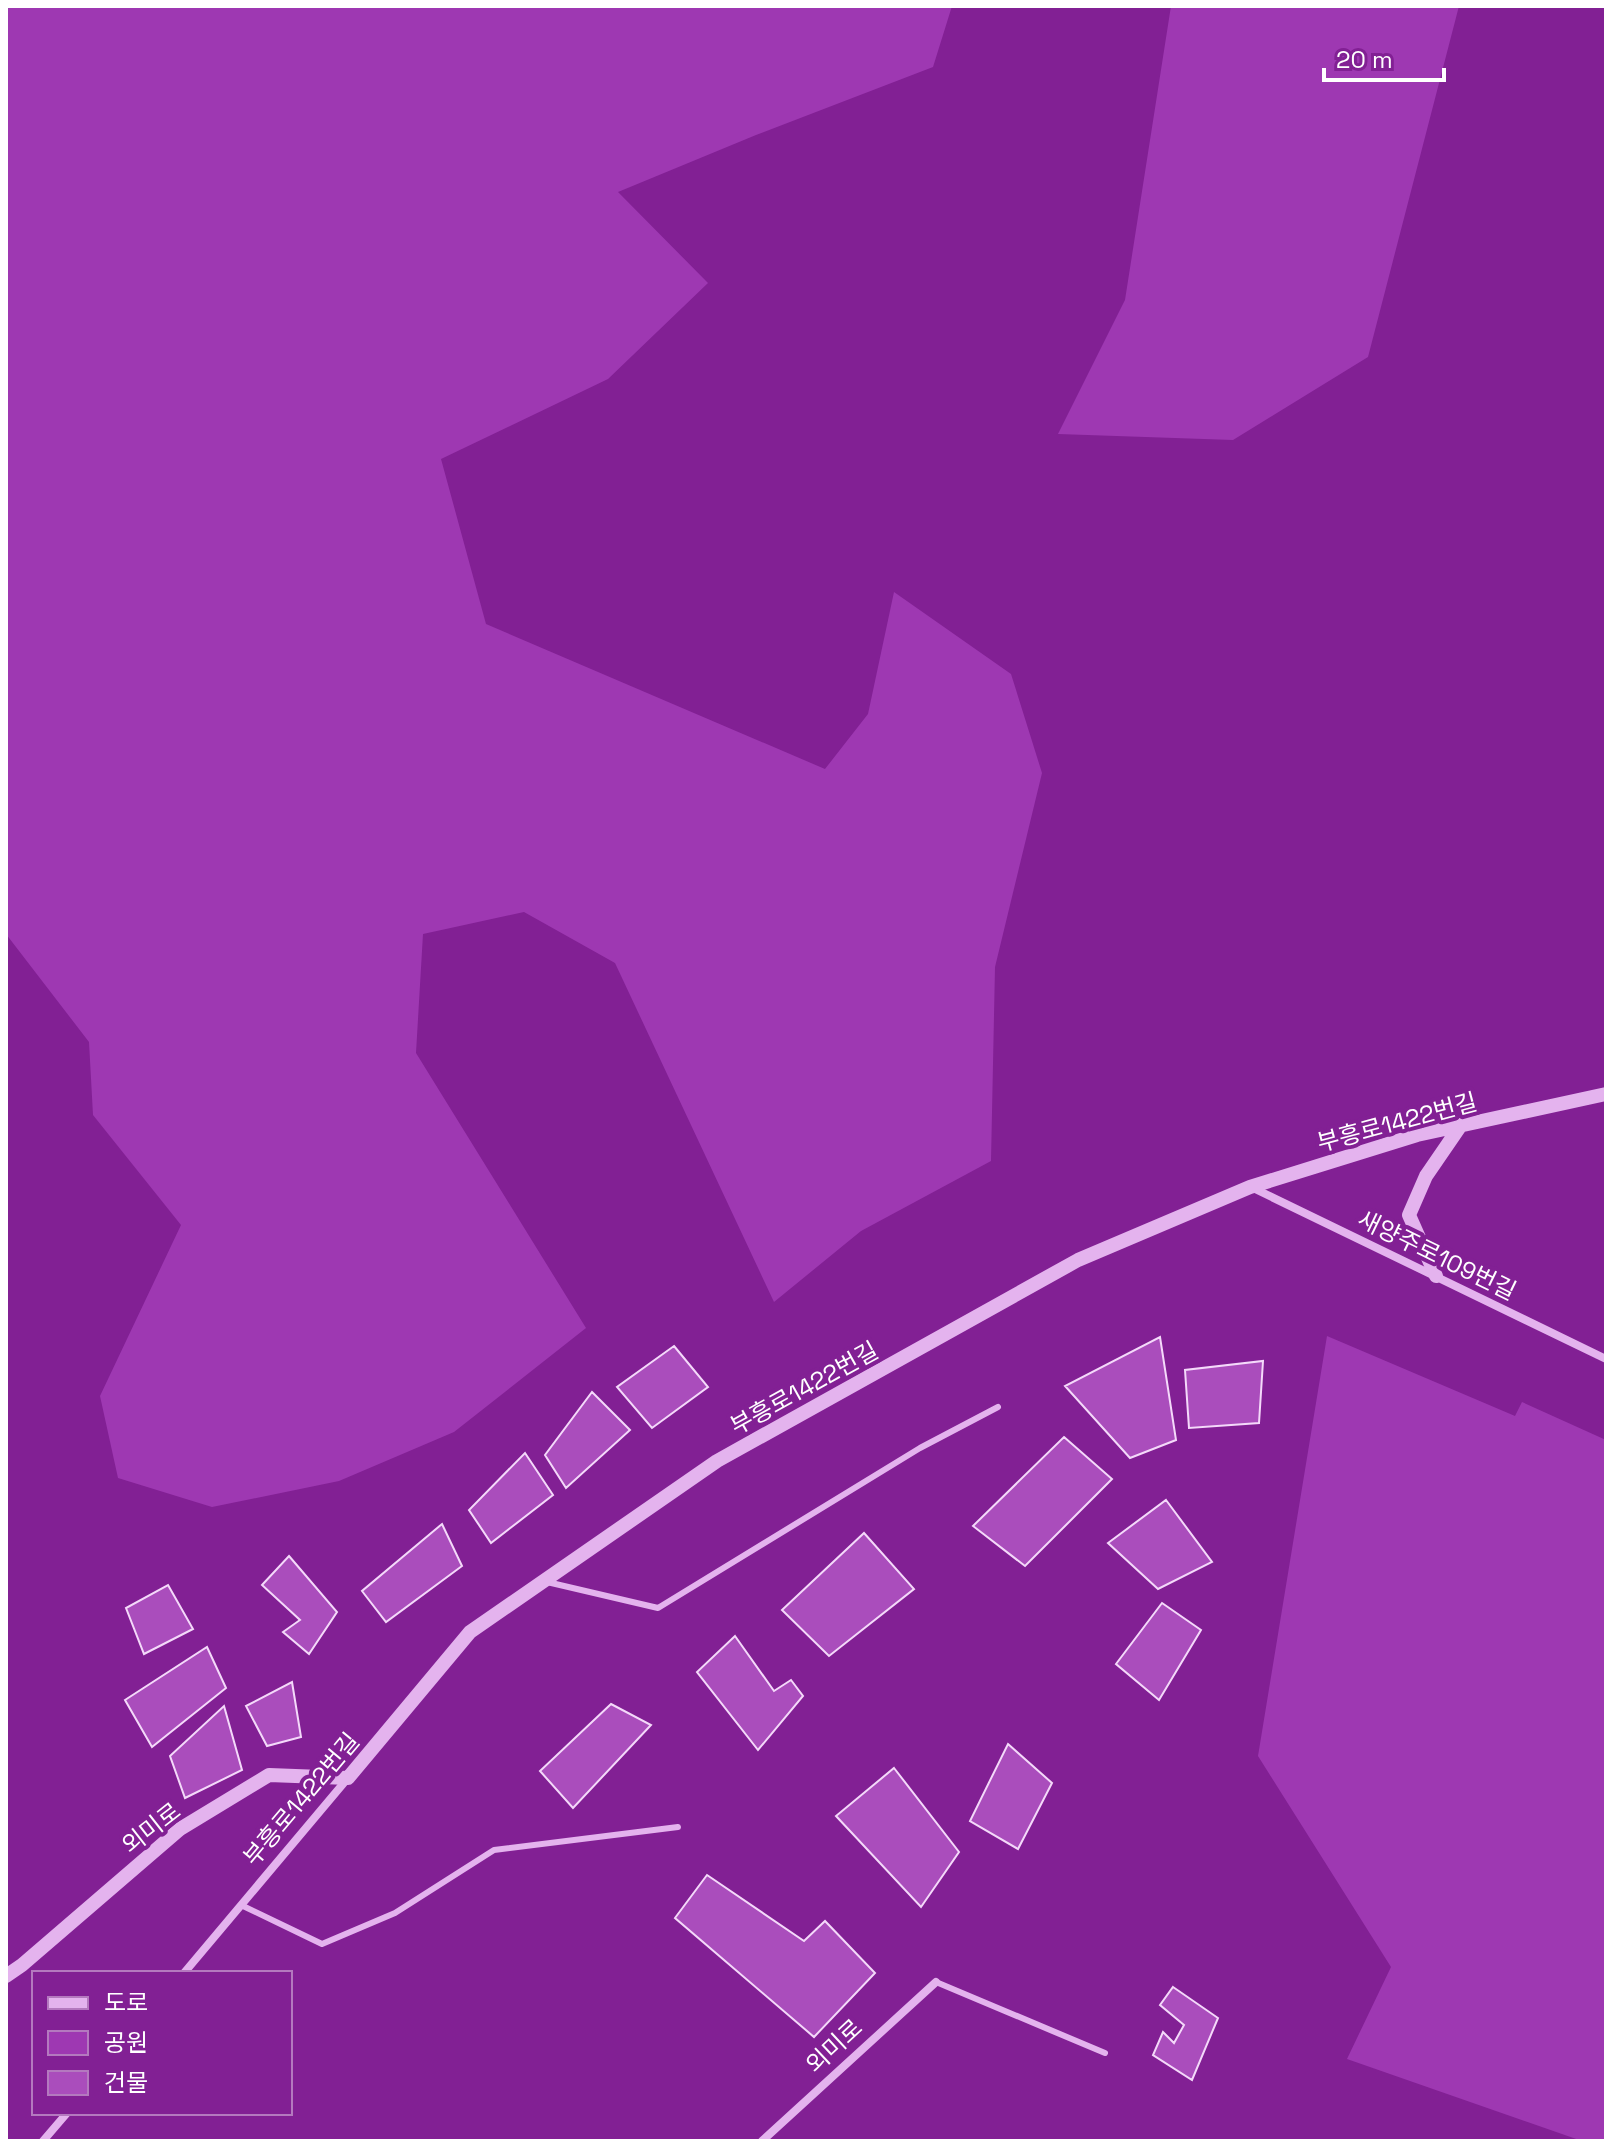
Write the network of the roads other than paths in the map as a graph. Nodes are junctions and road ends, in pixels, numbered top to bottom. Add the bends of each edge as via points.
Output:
1 (1606, 1094) edge
2 (1461, 1125) junction
3 (1250, 1187) junction
4 (1436, 1276) junction
5 (1606, 1359) edge
6 (998, 1407) dead end
7 (543, 1581) junction
8 (348, 1778) junction
9 (678, 1827) dead end
10 (241, 1905) junction
11 (186, 1971) edge
12 (6, 1976) edge
13 (936, 1982) joint
14 (1105, 2053) dead end
15 (65, 2115) edge
16 (766, 2140) edge
17 (43, 2141) edge

1 - 2 street, 부흥로1422번길
2 - 3 street, 부흥로1422번길
2 - 4 street via 1426,1176 1409,1215
3 - 4 street, 새양주로109번길
3 - 7 street, 부흥로1422번길 via 1078,1260 1022,1291 717,1461
4 - 5 street, 새양주로109번길
6 - 7 lane via 920,1448 658,1608
7 - 8 street, 부흥로1422번길 via 470,1632
8 - 10 street, 부흥로1422번길
8 - 12 street, 외미로 via 269,1775 180,1829
9 - 10 lane via 494,1850 395,1913 322,1944
10 - 11 street, 부흥로1422번길
13 - 14 lane
13 - 16 street, 외미로
15 - 17 street

